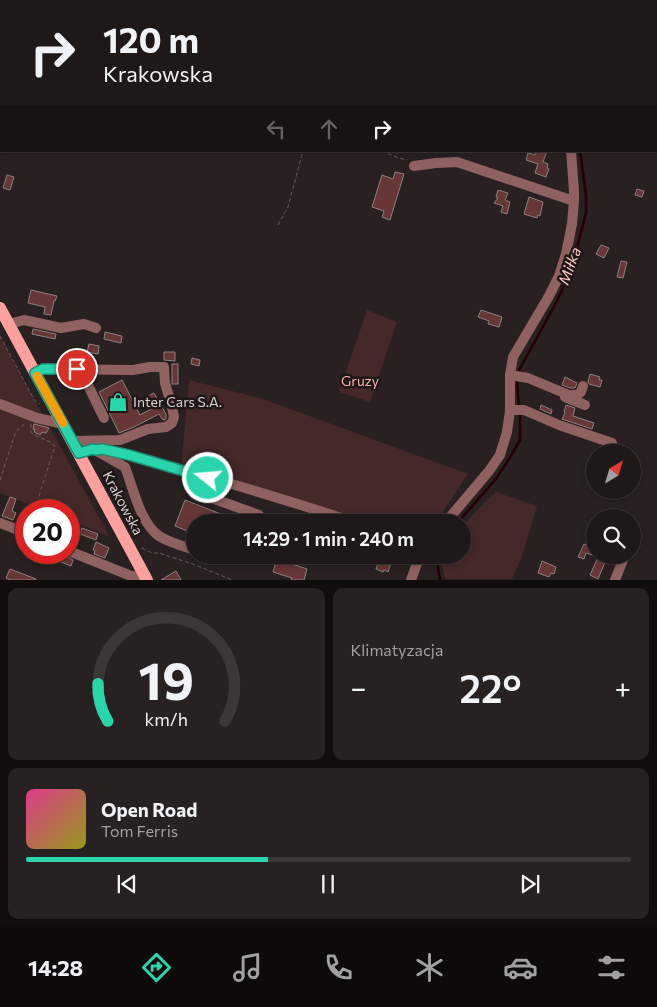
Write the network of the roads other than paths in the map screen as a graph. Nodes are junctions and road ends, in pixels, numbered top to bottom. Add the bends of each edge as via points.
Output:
1 (571, 152) edge
2 (418, 165) road end
3 (574, 201) junction
4 (0, 308) edge
5 (9, 324) junction
6 (96, 328) dead end
7 (80, 369) junction
8 (35, 373) junction
9 (510, 376) junction
10 (583, 386) dead end
11 (0, 404) edge
12 (585, 405) dead end
13 (510, 410) junction
14 (104, 418) dead end
15 (64, 424) junction
16 (72, 441) junction
17 (612, 443) dead end
18 (95, 450) junction
19 (79, 453) junction
20 (203, 495) dead end
21 (256, 514) edge
22 (328, 514) edge
23 (453, 514) edge
24 (0, 523) edge
25 (15, 529) edge
26 (186, 547) edge
27 (80, 555) edge
28 (417, 564) edge
29 (621, 564) edge
30 (146, 578) edge
31 (411, 580) edge
32 (615, 580) edge

1 - 3 street
2 - 3 street via 457,162
3 - 9 street via 572,224 559,276 513,358
4 - 5 main road, Krakowska
5 - 6 street via 24,320 61,328 84,324
5 - 8 main road, Krakowska
7 - 8 street via 43,369
7 - 14 street
7 - 16 street via 164,367 174,417 166,427 148,429 120,440
8 - 15 main road, Krakowska
9 - 10 street via 528,378 569,395 577,395
9 - 12 street
9 - 13 street
11 - 15 street
13 - 17 street via 524,410
13 - 23 street via 500,454
15 - 16 main road, Krakowska
16 - 19 main road, Krakowska
18 - 19 street
18 - 22 street via 155,462
18 - 26 street via 126,467 145,521 151,529 165,539
19 - 30 main road, Krakowska
20 - 21 street
24 - 25 street
27 - 30 street via 131,576
28 - 31 street
29 - 32 street

